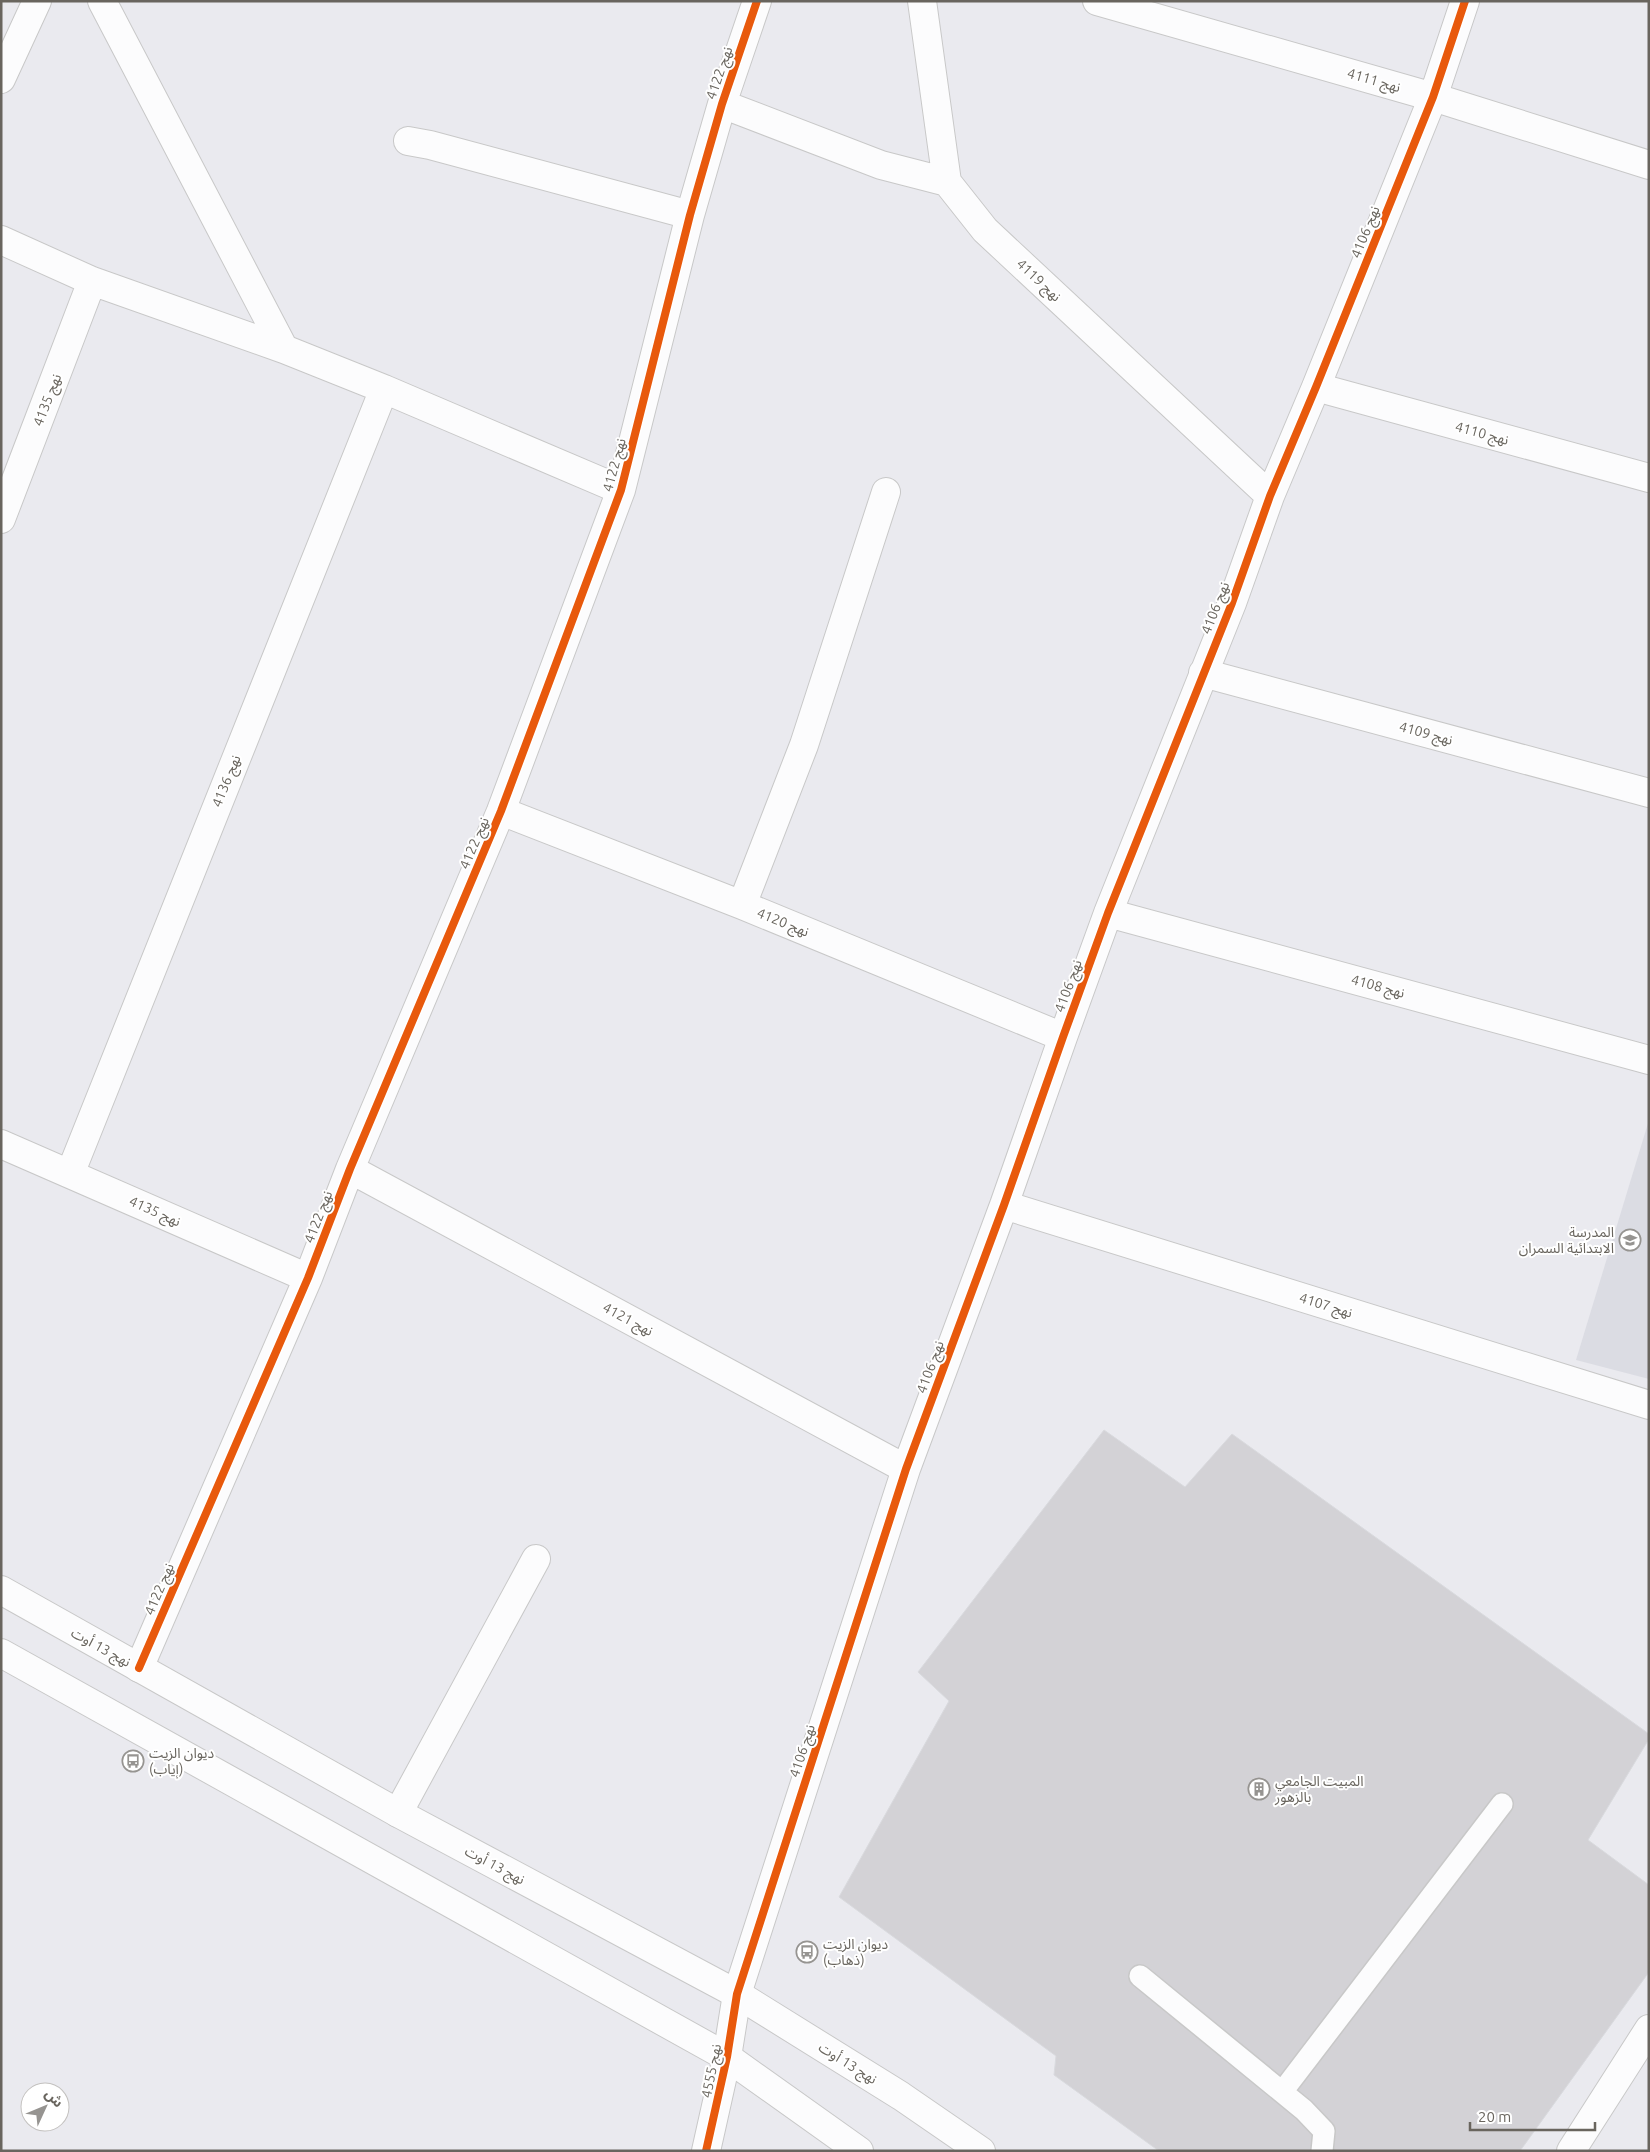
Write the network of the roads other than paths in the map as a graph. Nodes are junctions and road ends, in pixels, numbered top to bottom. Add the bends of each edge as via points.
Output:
1 (37, 1) edge
2 (102, 1) edge
3 (757, 1) edge
4 (922, 1) edge
5 (1097, 1) edge
6 (1465, 1) edge
7 (1, 79) edge
8 (1433, 97) junction
9 (722, 104) junction
10 (408, 142) dead end
11 (1649, 165) edge
12 (947, 182) junction
13 (690, 215) junction
14 (1, 240) edge
15 (92, 281) junction
16 (284, 349) junction
17 (1316, 388) junction
18 (384, 389) junction
19 (1649, 478) edge
20 (621, 490) junction
21 (886, 492) dead end
22 (1270, 496) junction
23 (3, 513) edge
24 (1203, 673) junction
25 (1649, 793) edge
26 (501, 811) junction
27 (742, 905) junction
28 (1108, 912) junction
29 (1063, 1036) junction
30 (1649, 1060) edge
31 (1, 1144) edge
32 (350, 1169) junction
33 (70, 1174) junction
34 (1004, 1205) junction
35 (308, 1278) junction
36 (1649, 1405) edge
37 (906, 1470) junction
38 (536, 1559) dead end
39 (1, 1590) edge
40 (1, 1653) edge
41 (138, 1668) junction
42 (1502, 1804) dead end
43 (398, 1813) junction
44 (1140, 1976) dead end
45 (737, 1994) junction
46 (1649, 2029) edge
47 (727, 2057) junction
48 (1282, 2092) junction
49 (706, 2151) edge
50 (859, 2151) edge
51 (982, 2151) edge
52 (1322, 2151) edge
53 (1571, 2151) edge

1 - 7 street
2 - 16 street
3 - 9 street, نهج 4122
4 - 12 street
5 - 8 street, نهج 4111
6 - 8 street, نهج 4106
8 - 11 street, نهج 4111
8 - 17 street, نهج 4106
9 - 12 street via 880,166
9 - 13 street, نهج 4122
10 - 13 street via 430,145
12 - 22 street, نهج 4119 via 985,230
13 - 20 street, نهج 4122
14 - 15 street
15 - 16 street
15 - 23 street, نهج 4135
16 - 18 street
17 - 19 street, نهج 4110
17 - 22 street, نهج 4106
18 - 20 street
18 - 33 street, نهج 4136
20 - 26 street, نهج 4122
21 - 27 street via 804,745
22 - 24 street, نهج 4106
24 - 25 street, نهج 4109
24 - 28 street, نهج 4106
26 - 27 street, نهج 4120
26 - 32 street, نهج 4122
27 - 29 street, نهج 4120
28 - 29 street, نهج 4106
28 - 30 street, نهج 4108
29 - 34 street, نهج 4106
31 - 33 street, نهج 4135
32 - 35 street, نهج 4122
32 - 37 street, نهج 4121
33 - 35 street, نهج 4135
34 - 36 street, نهج 4107
34 - 37 street, نهج 4106
35 - 41 street, نهج 4122
37 - 45 street, نهج 4106
38 - 43 street
39 - 41 street, نهج 13 أوت
40 - 47 street
41 - 43 street, نهج 13 أوت
42 - 48 lane
43 - 45 street, نهج 13 أوت
44 - 48 lane
45 - 47 street, نهج 4555
45 - 51 street, نهج 13 أوت via 901,2096
46 - 53 street
47 - 49 street, نهج 4555
47 - 50 street
48 - 52 lane via 1324,2131

